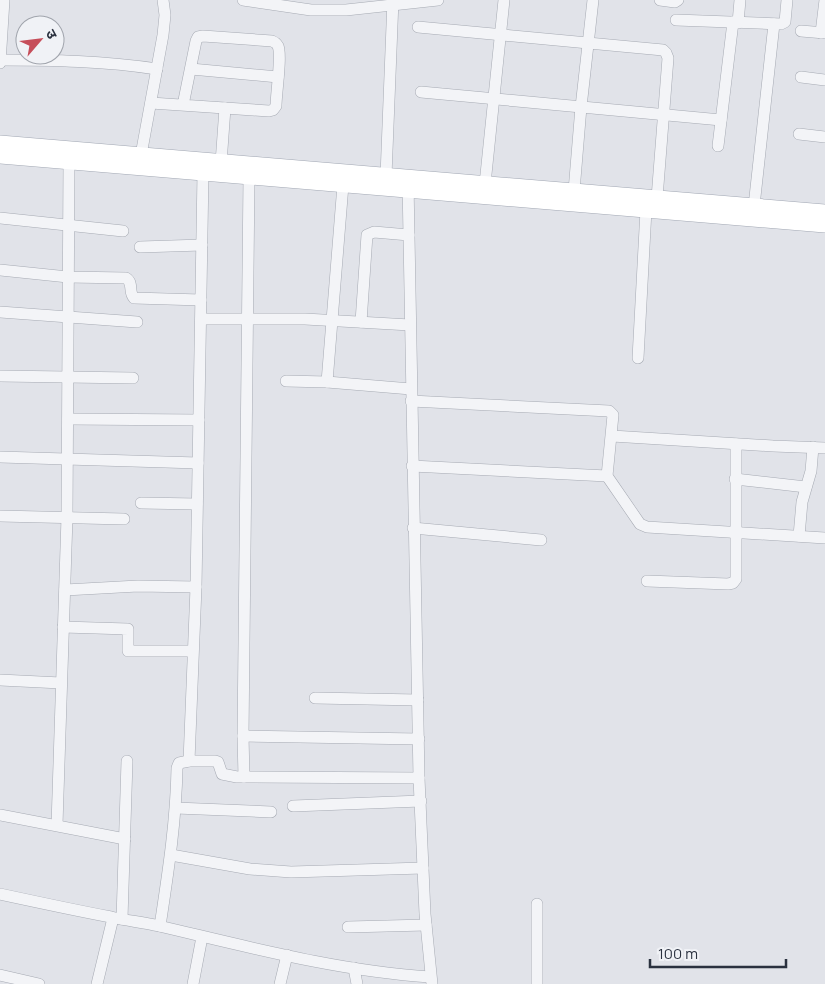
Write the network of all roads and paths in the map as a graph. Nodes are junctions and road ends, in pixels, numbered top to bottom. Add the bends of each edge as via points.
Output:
1 (163, 0) edge
2 (243, 0) edge
3 (438, 0) edge
4 (504, 0) edge
5 (593, 0) edge
6 (660, 0) edge
7 (678, 0) edge
8 (740, 0) edge
9 (787, 0) edge
10 (825, 0) edge
11 (3, 1) edge
12 (255, 1) edge
13 (393, 3) edge
14 (311, 5) edge
15 (676, 20) dead end
16 (736, 23) junction
17 (774, 24) junction
18 (418, 27) dead end
19 (801, 31) dead end
20 (823, 33) edge
21 (501, 35) junction
22 (588, 44) junction
23 (0, 61) edge
24 (157, 69) junction
25 (191, 69) junction
26 (278, 77) junction
27 (801, 77) dead end
28 (825, 80) edge
29 (421, 92) dead end
30 (494, 99) junction
31 (151, 103) junction
32 (183, 105) junction
33 (581, 107) junction
34 (225, 108) junction
35 (664, 115) junction
36 (721, 120) junction
37 (800, 134) dead end
38 (825, 137) edge
39 (718, 146) dead end
40 (1, 153) edge
41 (140, 156) junction
42 (69, 162) junction
43 (221, 163) junction
44 (202, 173) junction
45 (386, 176) junction
46 (249, 178) junction
47 (408, 184) junction
48 (485, 184) junction
49 (343, 185) junction
50 (574, 191) junction
51 (657, 198) junction
52 (754, 206) junction
53 (646, 210) junction
54 (825, 212) edge
55 (0, 218) edge
56 (69, 225) junction
57 (825, 225) edge
58 (123, 231) dead end
59 (409, 235) junction
60 (202, 245) junction
61 (140, 247) dead end
62 (0, 270) edge
63 (68, 276) junction
64 (201, 300) junction
65 (0, 312) edge
66 (68, 316) junction
67 (247, 318) junction
68 (201, 319) junction
69 (332, 321) junction
70 (137, 322) dead end
71 (361, 322) junction
72 (410, 325) junction
73 (638, 358) dead end
74 (0, 376) edge
75 (68, 377) junction
76 (134, 378) dead end
77 (286, 381) dead end
78 (327, 382) junction
79 (411, 389) junction
80 (411, 401) junction
81 (68, 419) junction
82 (199, 420) junction
83 (612, 436) junction
84 (736, 444) junction
85 (813, 447) junction
86 (825, 448) edge
87 (0, 458) edge
88 (68, 460) junction
89 (198, 463) junction
90 (412, 466) junction
91 (607, 476) junction
92 (736, 479) junction
93 (806, 487) junction
94 (141, 503) dead end
95 (198, 504) junction
96 (0, 516) edge
97 (67, 517) junction
98 (124, 518) dead end
99 (413, 528) junction
100 (735, 531) junction
101 (799, 536) junction
102 (825, 538) edge
103 (541, 540) dead end
104 (647, 581) dead end
105 (196, 587) junction
106 (64, 590) junction
107 (63, 627) junction
108 (192, 651) junction
109 (0, 680) edge
110 (61, 684) junction
111 (315, 698) dead end
112 (418, 700) junction
113 (243, 736) junction
114 (419, 739) junction
115 (189, 761) junction
116 (127, 762) dead end
117 (244, 777) junction
118 (419, 778) junction
119 (421, 801) junction
120 (293, 806) dead end
121 (176, 808) junction
122 (271, 812) dead end
123 (0, 815) edge
124 (57, 825) junction
125 (125, 839) junction
126 (171, 855) junction
127 (423, 868) junction
128 (0, 894) edge
129 (537, 904) dead end
130 (118, 919) junction
131 (426, 925) junction
132 (160, 926) junction
133 (348, 926) dead end
134 (202, 937) junction
135 (286, 955) junction
136 (354, 968) junction
137 (0, 976) edge
138 (431, 981) edge
139 (39, 984) edge
140 (98, 984) edge
141 (193, 984) edge
142 (280, 984) edge
143 (357, 984) edge
144 (538, 984) edge

1 - 24 street via 165,15
2 - 12 street
3 - 13 street
4 - 21 street
5 - 22 street
6 - 7 street
8 - 16 street
9 - 17 street via 785,22
10 - 20 street
11 - 23 street
12 - 14 street
13 - 14 street via 346,10
13 - 45 street
15 - 16 street
16 - 17 street
16 - 36 street
17 - 52 street
18 - 21 street
19 - 20 street
21 - 22 street
21 - 30 street
22 - 33 street
22 - 35 street via 663,50 668,58
23 - 24 street via 66,60
24 - 31 street
25 - 26 street
25 - 26 street via 198,37 272,41 279,48
25 - 32 street
26 - 34 street via 273,110
27 - 28 street
29 - 30 street
30 - 33 street
30 - 48 street
31 - 32 street
31 - 41 street
32 - 34 street
33 - 35 street
33 - 50 street
34 - 43 street
35 - 36 street
35 - 51 street
36 - 39 street
37 - 38 street
40 - 41 main road
40 - 42 main road
41 - 43 main road
42 - 44 main road
42 - 56 street
43 - 45 main road
44 - 46 main road
44 - 60 street
45 - 47 main road
46 - 49 main road
46 - 67 street
47 - 48 main road
47 - 49 main road
47 - 53 main road
47 - 59 street
48 - 50 main road
49 - 69 street
50 - 51 main road
51 - 52 main road
52 - 54 main road
53 - 57 main road
53 - 73 street
55 - 56 street
56 - 58 street
56 - 63 street
59 - 71 street via 374,232 367,235
59 - 72 street
60 - 61 street
60 - 64 street
62 - 63 street
63 - 64 street via 126,278 134,298
63 - 66 street
64 - 68 street
65 - 66 street
66 - 70 street
66 - 75 street
67 - 68 street
67 - 69 street
67 - 113 street
68 - 82 street
69 - 71 street
69 - 78 street
71 - 72 street
72 - 79 street
74 - 75 street
75 - 76 street
75 - 81 street
77 - 78 street
78 - 79 street
79 - 80 street
80 - 83 street via 609,411 613,415
80 - 90 street
81 - 82 street
81 - 88 street
82 - 89 street
83 - 84 street
83 - 91 street
84 - 85 street
84 - 92 street
85 - 86 street
85 - 93 street
87 - 88 street
88 - 89 street
88 - 97 street
89 - 95 street
90 - 91 street
90 - 99 street
91 - 100 street via 640,524
92 - 93 street
92 - 100 street
93 - 101 street
94 - 95 street
95 - 105 street
96 - 97 street
97 - 98 street
97 - 106 street
99 - 103 street
99 - 112 street
100 - 101 street
100 - 104 street via 736,579 733,583
101 - 102 street
105 - 106 street
105 - 108 street
106 - 107 street
107 - 108 street via 128,629 128,652
107 - 110 street
108 - 115 street
109 - 110 street
110 - 124 street
111 - 112 street
112 - 114 street
113 - 114 street
113 - 117 street
114 - 118 street
115 - 117 street via 215,761 222,774
115 - 121 street via 177,765
116 - 125 street
117 - 118 street
118 - 119 street
119 - 120 street
119 - 127 street
121 - 122 street
121 - 126 street
123 - 124 street
124 - 125 street
125 - 130 street
126 - 127 street via 250,870
126 - 132 street
127 - 131 street
128 - 130 street
129 - 144 street
130 - 132 street
130 - 140 street
131 - 133 street
131 - 138 street
132 - 134 street
134 - 135 street
134 - 141 street
135 - 136 street
135 - 142 street
136 - 138 street
136 - 143 street
137 - 139 street

